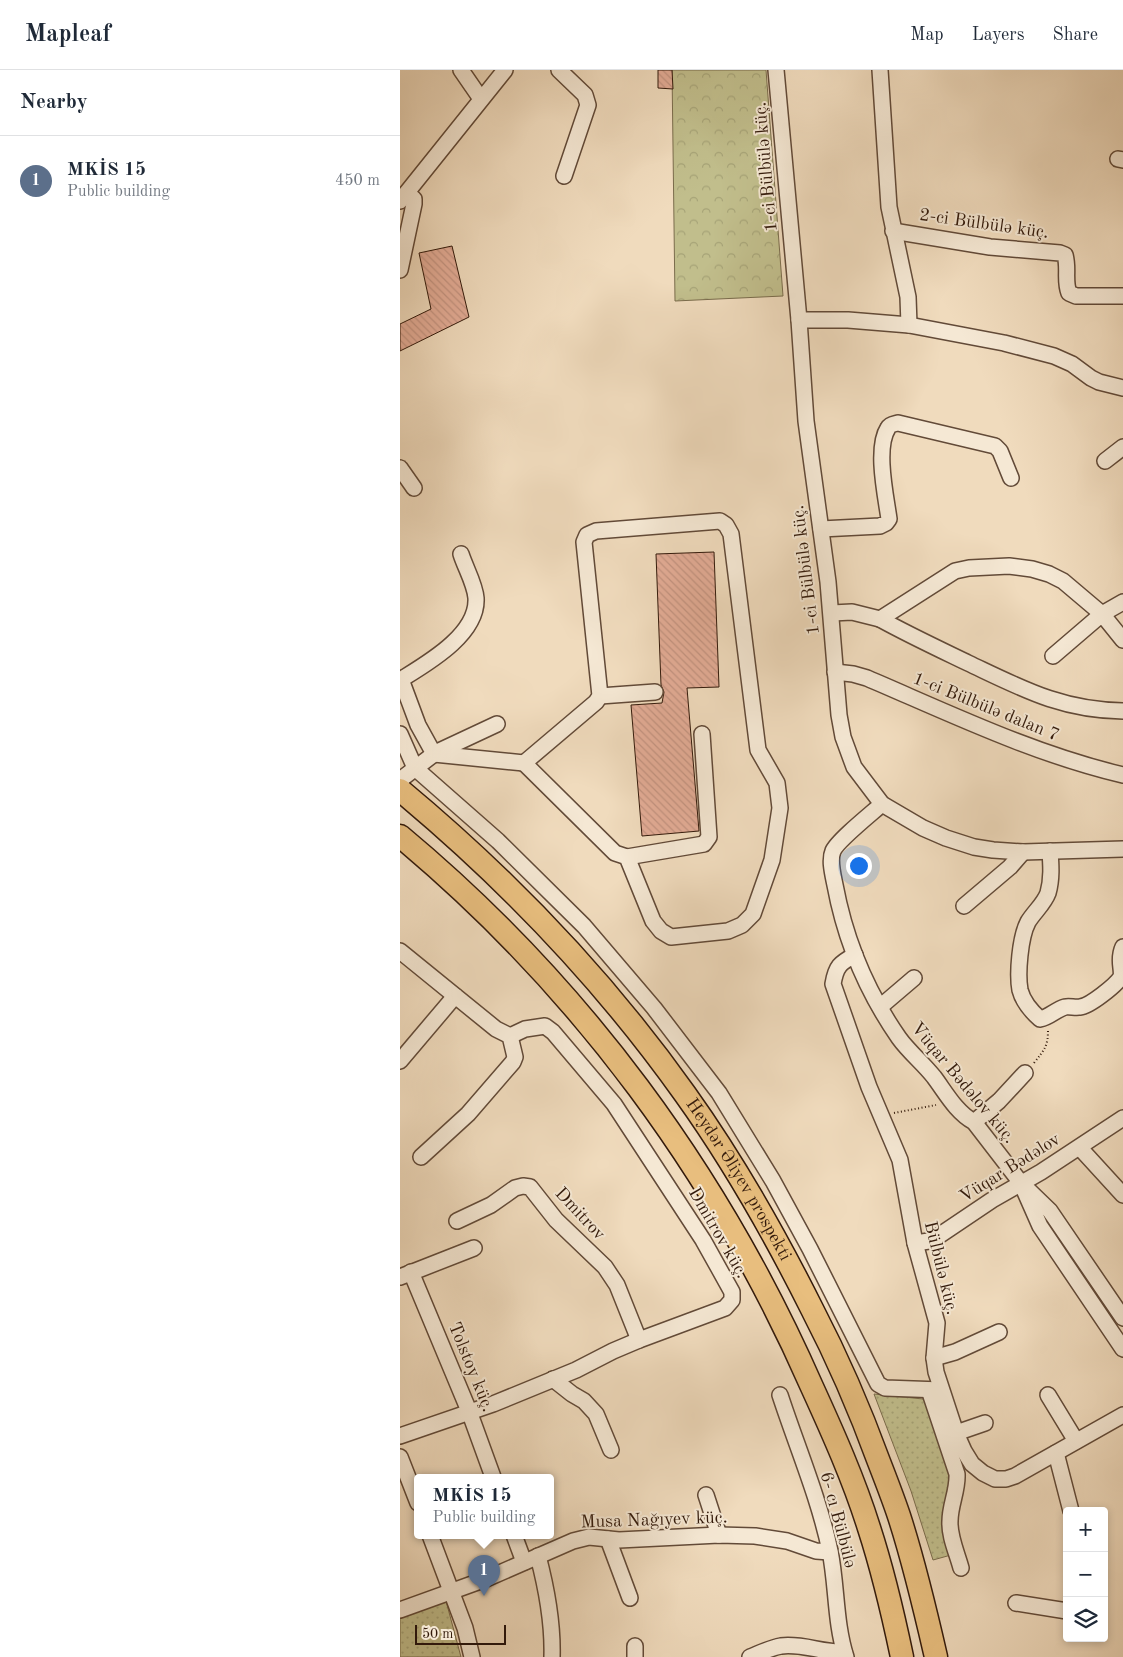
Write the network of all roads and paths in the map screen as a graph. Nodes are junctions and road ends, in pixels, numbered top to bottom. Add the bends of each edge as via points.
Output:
1 (461, 70) edge
2 (505, 70) edge
3 (559, 70) edge
4 (776, 70) edge
5 (880, 70) edge
6 (481, 99) junction
7 (564, 176) dead end
8 (404, 197) edge
9 (894, 231) junction
10 (400, 270) edge
11 (1123, 296) edge
12 (799, 320) junction
13 (909, 325) junction
14 (1123, 388) edge
15 (1123, 448) edge
16 (1106, 460) dead end
17 (400, 468) edge
18 (1011, 478) dead end
19 (414, 488) dead end
20 (821, 529) junction
21 (461, 554) dead end
22 (1123, 602) edge
23 (832, 613) junction
24 (1102, 614) junction
25 (880, 619) junction
26 (1123, 640) edge
27 (1053, 656) dead end
28 (835, 672) junction
29 (655, 692) dead end
30 (600, 696) junction
31 (1123, 711) edge
32 (497, 724) dead end
33 (400, 734) edge
34 (702, 734) dead end
35 (434, 754) junction
36 (524, 763) junction
37 (414, 768) junction
38 (1123, 776) edge
39 (400, 780) edge
40 (400, 790) edge
41 (882, 804) junction
42 (400, 836) edge
43 (1123, 849) edge
44 (1050, 851) junction
45 (1023, 852) junction
46 (627, 857) junction
47 (964, 906) dead end
48 (1123, 947) edge
49 (400, 951) edge
50 (855, 955) junction
51 (914, 978) dead end
52 (455, 996) junction
53 (880, 1007) junction
54 (1047, 1017) junction
55 (510, 1036) junction
56 (400, 1061) edge
57 (1025, 1073) joint
58 (952, 1101) junction
59 (882, 1116) junction
60 (1123, 1118) edge
61 (974, 1122) junction
62 (1080, 1148) junction
63 (421, 1157) dead end
64 (1021, 1184) junction
65 (1123, 1195) edge
66 (457, 1221) dead end
67 (915, 1244) junction
68 (474, 1248) dead end
69 (406, 1275) edge
70 (1112, 1302) junction
71 (1098, 1311) junction
72 (1123, 1318) edge
73 (999, 1332) dead end
74 (639, 1340) junction
75 (1123, 1349) edge
76 (934, 1358) junction
77 (554, 1379) junction
78 (935, 1390) junction
79 (780, 1395) dead end
80 (1048, 1395) dead end
81 (469, 1411) junction
82 (1123, 1415) edge
83 (985, 1423) dead end
84 (956, 1433) junction
85 (400, 1436) edge
86 (1076, 1441) junction
87 (611, 1450) dead end
88 (1056, 1453) junction
89 (400, 1456) edge
90 (492, 1474) edge
91 (414, 1493) edge
92 (706, 1495) dead end
93 (1070, 1507) edge
94 (719, 1535) junction
95 (431, 1539) edge
96 (517, 1539) edge
97 (608, 1539) junction
98 (830, 1552) junction
99 (531, 1559) junction
100 (961, 1568) dead end
101 (451, 1592) junction
102 (630, 1598) dead end
103 (1016, 1603) dead end
104 (400, 1610) edge
105 (1063, 1610) edge
106 (781, 1652) edge
107 (845, 1654) edge
108 (472, 1657) edge
109 (552, 1657) edge
110 (750, 1657) edge
111 (902, 1657) edge
112 (936, 1657) edge

1 - 6 street
2 - 6 street
3 - 7 street via 585,95 588,105
4 - 12 street, 1-ci Bülbülə küç.
5 - 9 street, 2-ci Bülbülə küç. via 886,185
6 - 8 street
8 - 10 street via 414,199 414,204
9 - 11 street, 2-ci Bülbülə küç. via 990,247 1060,253 1067,261 1069,293 1076,296
9 - 13 street, 2-ci Bülbülə küç. via 908,297
12 - 13 street
12 - 20 street, 1-ci Bülbülə küç. via 806,421
13 - 14 street via 1054,356 1099,382
15 - 16 street
17 - 19 street
18 - 20 street via 995,446 892,424 887,429 881,458 889,519 880,526
20 - 23 street, 1-ci Bülbülə küç.
21 - 35 street via 476,596 469,624 449,648 402,682 418,725
22 - 24 street
23 - 25 street, 1-ci Bülbülə dalan 7 via 852,612
23 - 28 street, 1-ci Bülbülə küç.
24 - 25 street via 1063,581 1032,569 1009,566 955,571
24 - 26 street
24 - 27 street
25 - 31 street, 1-ci Bülbülə dalan 7 via 1032,694 1078,707
28 - 38 street, 1-ci Bülbülə dalan 7 via 867,678 1055,756
28 - 41 street, 1-ci Bülbülə küç. via 838,715 847,750 854,767
29 - 30 street
30 - 36 street
30 - 46 street via 584,542 587,535 596,531 720,521 726,525 731,534 758,750 777,783 780,808 772,860 752,914 742,925 728,931 671,937 653,921
32 - 35 street
33 - 37 street
34 - 46 street via 709,837 704,844
35 - 36 street
35 - 37 street
36 - 46 street via 615,853
37 - 39 street
37 - 78 street via 498,841 584,926 654,1008 719,1093 773,1180 878,1384 885,1388
40 - 112 highway, Heydər Əliyev prospekti via 515,893 591,975 661,1062 717,1141 791,1267 865,1424 898,1514 921,1590
41 - 45 street, 1-ci Bülbülə küç. via 946,838 984,848
41 - 50 street, Vüqar Bədəlov küç. via 833,851 839,906
42 - 111 highway, Heydər Əliyev prospekti via 493,919 565,996 658,1114 720,1206 768,1292 835,1438 869,1527
43 - 44 street, 1-ci Bülbülə küç.
44 - 45 street, 1-ci Bülbülə küç.
44 - 54 street via 1051,879 1047,895 1029,921 1021,940 1020,983 1024,1000 1033,1013 1040,1019
45 - 47 street
48 - 54 street via 1119,955 1123,971 1120,978 1086,1006 1067,1006
49 - 52 street
50 - 53 street, Vüqar Bədəlov küç.
50 - 59 street, Bülbülə küç. via 840,963 833,984 865,1078
51 - 53 street
52 - 55 street via 496,1029
52 - 56 street
53 - 58 street, Vüqar Bədəlov küç. via 898,1037
54 - 57 path via 1048,1043
55 - 63 street via 515,1057 513,1062 468,1114
55 - 74 street, Dmitrov küç. via 536,1026 545,1026 553,1032 614,1104 704,1240 732,1292 732,1300 725,1308
57 - 61 street
58 - 59 path
58 - 61 street, Vüqar Bədəlov küç. via 964,1116
59 - 67 street, Bülbülə küç. via 900,1160
60 - 62 street, Vüqar Bədəlov
61 - 64 street, Vüqar Bədəlov küç.
62 - 64 street, Vüqar Bədəlov
62 - 65 street
64 - 67 street, Vüqar Bədəlov via 937,1237
64 - 70 street, Vüqar Bədəlov küç. via 1050,1211
64 - 71 street via 1040,1226
66 - 74 street, Dmitrov via 491,1205 514,1188 530,1188 556,1220 605,1267 617,1284
67 - 76 street, Bülbülə küç. via 937,1323
68 - 69 street
69 - 81 street, Tolstoy küç.
70 - 71 street
70 - 72 street, Vüqar Bədəlov küç.
71 - 75 street
73 - 76 street
74 - 77 street, Dmitrov küç.
76 - 78 street, Bülbülə küç.
77 - 81 street, Dmitrov küç.
77 - 87 street via 596,1414
78 - 84 street, Bülbülə küç.
78 - 100 street via 957,1474 950,1531
79 - 98 street, 6- cı Bülbülə via 824,1524
80 - 86 street
81 - 85 street, Dmitrov küç.
81 - 90 street, Tolstoy küç.
82 - 86 street, Bülbülə küç.
83 - 84 street
84 - 88 street, Bülbülə küç. via 972,1464 996,1479 1015,1476
86 - 88 street, Bülbülə küç.
88 - 93 street
89 - 91 street
92 - 94 street
94 - 97 street, Musa Nağıyev küç.
94 - 98 street, Musa Nağıyev küç. via 763,1537
95 - 101 street
96 - 99 street
97 - 99 street, Musa Nağıyev küç. via 589,1537 573,1541
97 - 102 street
98 - 107 street, 6- cı Bülbülə
99 - 101 street, Musa Nağıyev küç.
99 - 109 street via 548,1598
101 - 104 street, Musa Nağıyev küç.
101 - 108 street
103 - 105 street
106 - 107 street via 797,1646
106 - 110 street

